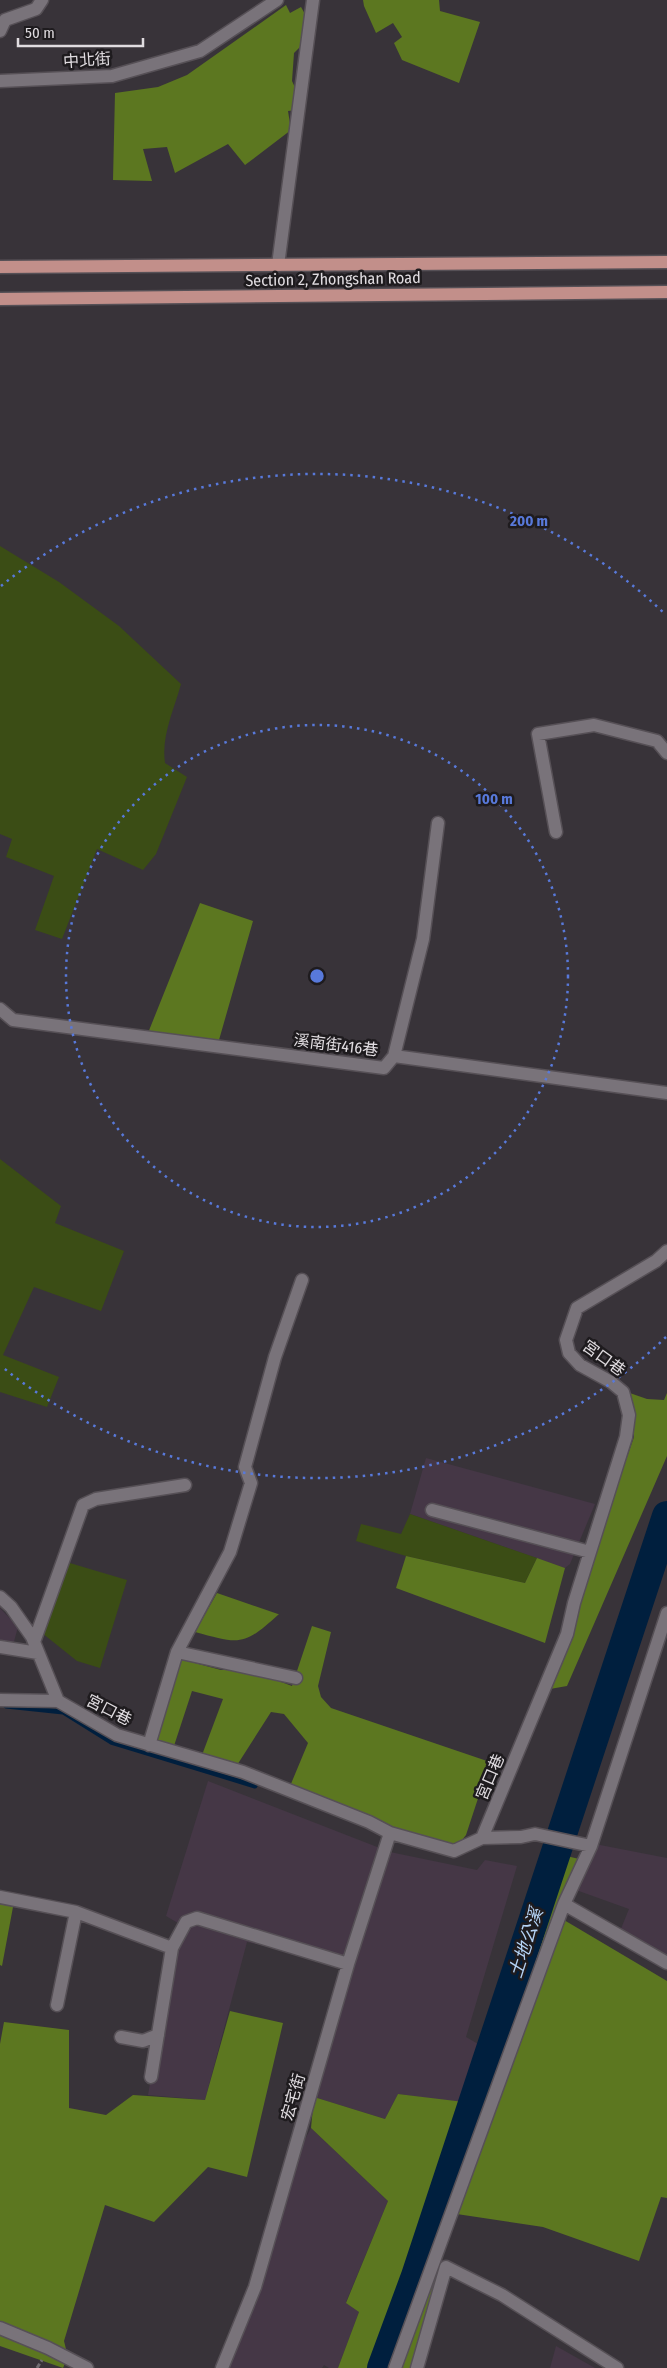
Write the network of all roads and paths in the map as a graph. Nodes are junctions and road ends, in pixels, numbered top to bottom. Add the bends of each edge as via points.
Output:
1 (42, 0) edge
2 (277, 0) edge
3 (314, 0) edge
4 (0, 31) edge
5 (0, 81) edge
6 (667, 262) edge
7 (278, 265) junction
8 (0, 267) edge
9 (667, 292) edge
10 (0, 299) edge
11 (667, 753) edge
12 (438, 823) dead end
13 (556, 832) dead end
14 (0, 1009) edge
15 (394, 1056) junction
16 (667, 1093) edge
17 (667, 1250) edge
18 (302, 1280) dead end
19 (185, 1485) dead end
20 (432, 1510) dead end
21 (590, 1552) junction
22 (0, 1597) edge
23 (667, 1613) edge
24 (0, 1647) edge
25 (36, 1648) junction
26 (178, 1652) junction
27 (296, 1678) dead end
28 (0, 1700) edge
29 (58, 1701) junction
30 (149, 1745) junction
31 (390, 1833) junction
32 (482, 1838) junction
33 (591, 1846) junction
34 (0, 1897) edge
35 (564, 1904) junction
36 (76, 1912) junction
37 (172, 1948) junction
38 (667, 1963) edge
39 (348, 1964) junction
40 (57, 2005) dead end
41 (158, 2035) junction
42 (121, 2037) dead end
43 (151, 2077) dead end
44 (0, 2328) edge
45 (87, 2368) edge
46 (222, 2368) edge
47 (395, 2368) edge
48 (417, 2368) edge
49 (616, 2368) edge

1 - 4 street via 36,9 5,20
2 - 5 street, 中北街 via 200,52 112,76
3 - 7 street
6 - 7 main road, Section 2, Zhongshan Road
7 - 8 main road, Section 2, Zhongshan Road
9 - 10 main road, Section 2, Zhongshan Road
11 - 13 street via 657,741 594,725 538,734
12 - 15 street via 424,939
14 - 15 street, 溪南街416巷 via 13,1020 384,1068
15 - 16 street, 溪南街416巷
17 - 21 street, 宮口巷 via 656,1261 577,1308 566,1340 569,1353 580,1365 623,1392 629,1415 626,1437
18 - 26 street via 275,1357 244,1467 251,1483 230,1552
19 - 25 street via 96,1499 83,1504
20 - 21 street
21 - 32 street, 宮口巷 via 567,1634
22 - 25 street via 11,1606
23 - 33 street
24 - 25 street
25 - 29 street
26 - 27 street
26 - 30 street
28 - 29 street
29 - 30 street, 宮口巷 via 117,1735
30 - 31 street, 宮口巷 via 243,1772
31 - 32 street, 宮口巷 via 454,1851
31 - 39 street, 宏宅街
32 - 33 street via 535,1834
33 - 35 street
34 - 36 street
35 - 38 street
35 - 47 street
36 - 37 street
36 - 40 street
37 - 39 street via 186,1922 198,1918
37 - 41 street
39 - 46 street, 宏宅街 via 255,2287
41 - 42 street via 143,2041
41 - 43 street
44 - 45 street
48 - 49 street via 446,2267 502,2295

